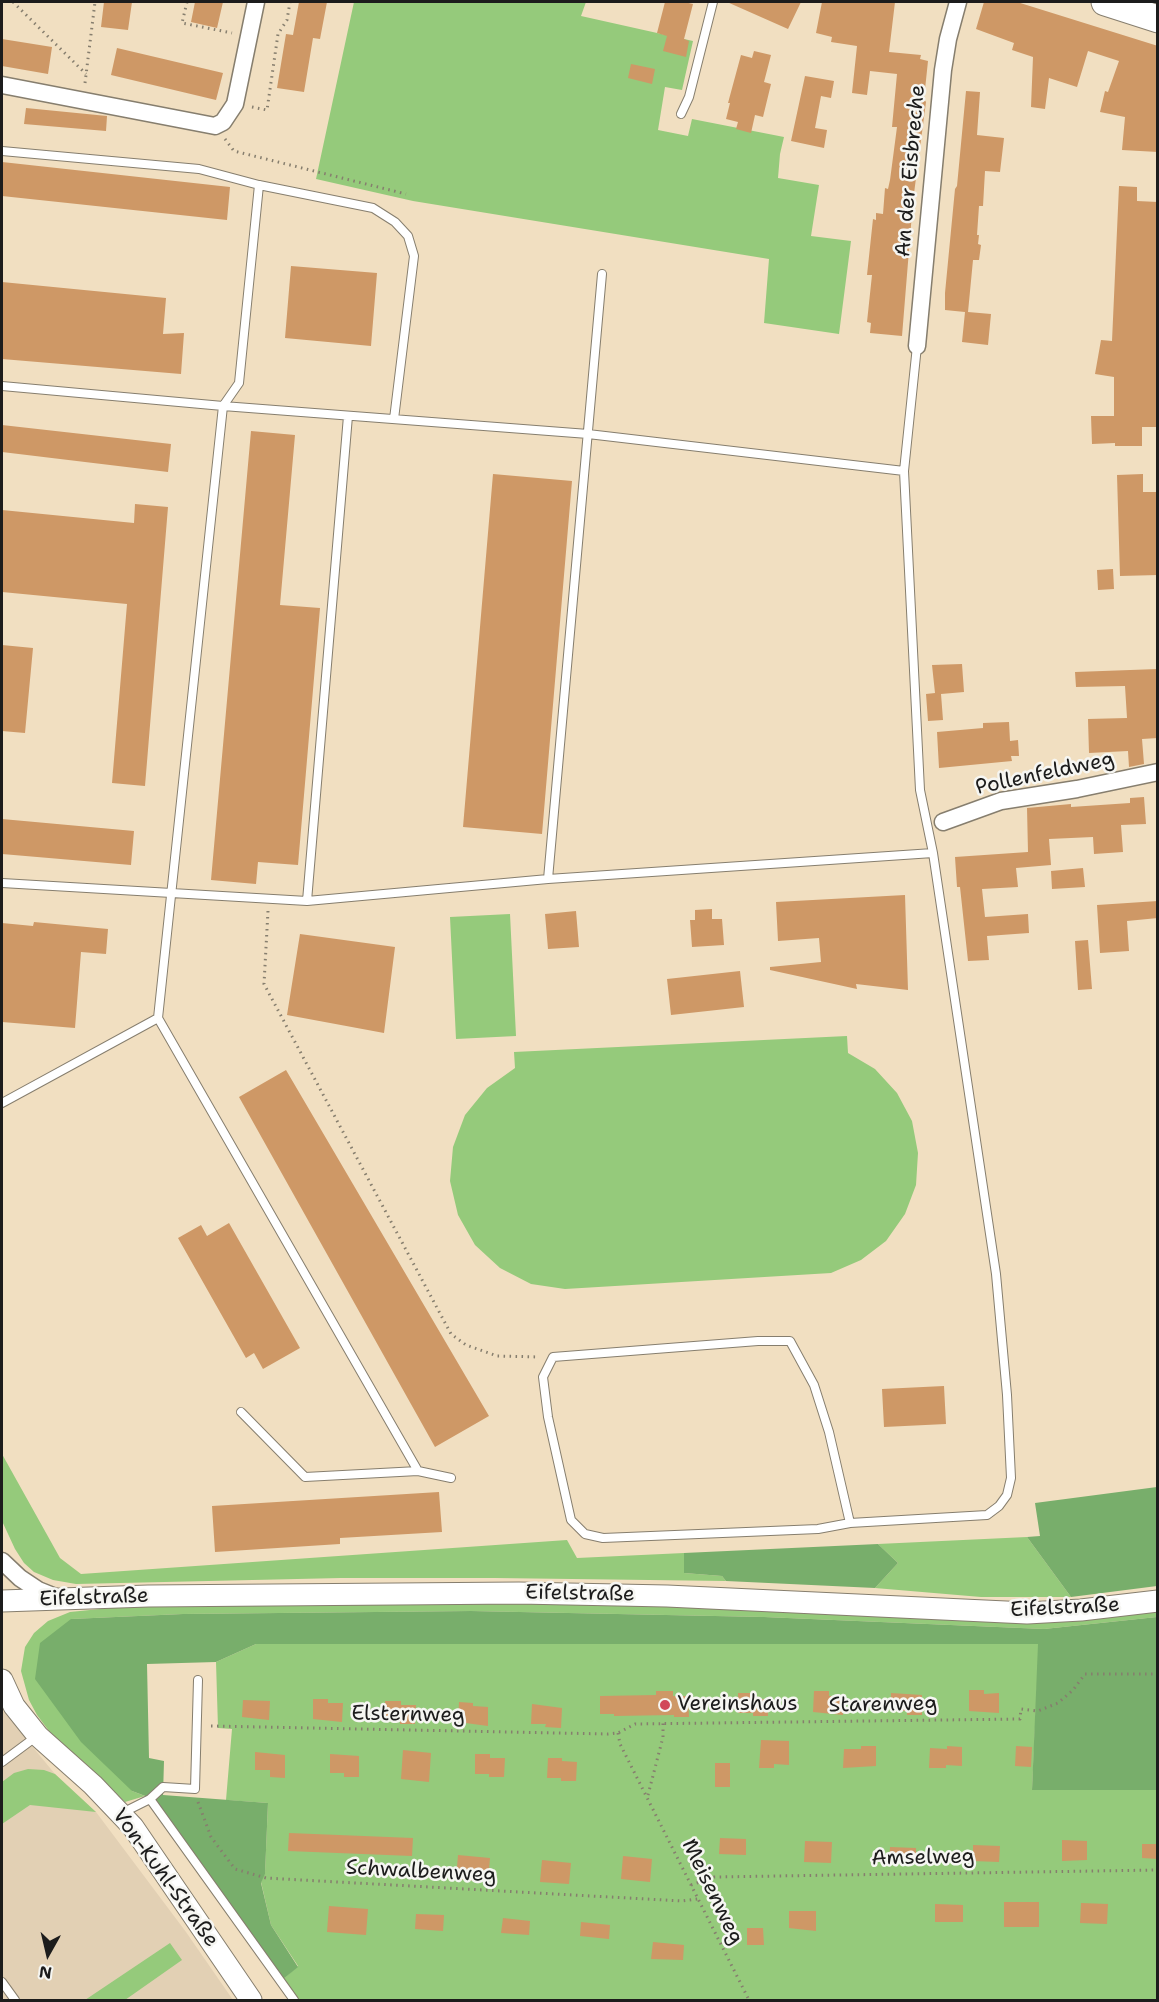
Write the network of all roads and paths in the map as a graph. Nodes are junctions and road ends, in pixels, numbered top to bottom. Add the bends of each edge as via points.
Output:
1 (13, 2) edge
2 (96, 2) edge
3 (187, 2) edge
4 (256, 2) edge
5 (290, 2) edge
6 (713, 2) edge
7 (958, 2) edge
8 (1105, 2) edge
9 (1158, 19) edge
10 (250, 36) junction
11 (86, 74) junction
12 (2, 85) edge
13 (84, 100) junction
14 (236, 104) junction
15 (681, 114) dead end
16 (215, 126) junction
17 (2, 151) edge
18 (259, 185) junction
19 (406, 194) dead end
20 (602, 274) dead end
21 (917, 346) joint
22 (2, 386) edge
23 (223, 406) junction
24 (348, 416) junction
25 (394, 419) junction
26 (588, 434) junction
27 (904, 471) junction
28 (1158, 772) edge
29 (943, 822) dead end
30 (933, 853) junction
31 (548, 879) junction
32 (2, 883) edge
33 (171, 894) junction
34 (268, 899) junction
35 (308, 901) junction
36 (158, 1018) junction
37 (2, 1103) edge
38 (553, 1357) junction
39 (241, 1412) dead end
40 (418, 1471) junction
41 (451, 1478) dead end
42 (850, 1523) junction
43 (2, 1561) edge
44 (58, 1599) junction
45 (2, 1601) edge
46 (1158, 1601) edge
47 (1158, 1674) edge
48 (2, 1680) edge
49 (198, 1680) dead end
50 (663, 1723) junction
51 (197, 1726) junction
52 (618, 1733) junction
53 (38, 1736) junction
54 (2, 1762) edge
55 (195, 1789) junction
56 (648, 1797) junction
57 (150, 1799) junction
58 (121, 1813) junction
59 (1158, 1870) edge
60 (691, 1884) junction
61 (698, 1899) junction
62 (2, 1982) edge
63 (15, 2001) edge
64 (251, 2001) edge
65 (294, 2001) edge
66 (749, 2001) edge

1 - 11 path
2 - 11 path
3 - 10 path via 182,23
4 - 10 street
5 - 14 path via 287,20 278,34 267,110
6 - 15 lane
7 - 21 street, An der Eisbreche via 943,70
8 - 9 main road
10 - 14 street
11 - 13 path
12 - 13 street
13 - 16 street
14 - 16 street via 223,122
16 - 19 path via 234,151
17 - 18 lane via 199,169
18 - 23 lane via 240,384
18 - 25 lane via 373,208 408,236 414,256
20 - 26 lane
21 - 27 lane
22 - 23 lane
23 - 24 lane
23 - 33 lane
24 - 25 lane
24 - 35 lane
25 - 26 lane
26 - 27 lane
26 - 31 lane
27 - 30 lane via 920,790
28 - 29 street, Pollenfeldweg via 1001,801
30 - 31 lane
30 - 42 lane via 996,1274 1011,1478 1007,1496 987,1515
31 - 35 lane
32 - 33 lane
33 - 34 lane
33 - 36 lane
34 - 35 lane
34 - 38 path via 264,984 451,1334 466,1345 497,1356
36 - 37 lane
36 - 40 lane
38 - 42 lane via 790,1341 814,1385
38 - 42 lane via 543,1377 548,1416 571,1520 585,1534 603,1538 818,1529
39 - 40 lane via 305,1477
40 - 41 lane
43 - 44 street via 20,1578
44 - 45 street, Eifelstraße
44 - 46 street, Eifelstraße via 519,1593 679,1596 1027,1613
47 - 50 path, Starenweg via 1085,1674 1058,1703 1038,1711 1021,1709 1020,1719
48 - 53 street, Von-Kuhl-Straße via 14,1706
49 - 51 lane
50 - 52 path, Starenweg via 636,1724
50 - 56 path
51 - 52 path, Elsternweg
51 - 55 lane
52 - 56 path, Meisenweg
53 - 54 lane
53 - 58 street, Von-Kuhl-Straße
55 - 57 lane via 163,1787
55 - 61 path, Schwalbenweg via 210,1837 235,1869 266,1878
56 - 60 path, Meisenweg
57 - 58 lane
57 - 65 lane
58 - 64 street, Von-Kuhl-Straße
59 - 60 path, Amselweg via 714,1877
60 - 61 path, Meisenweg
61 - 66 path, Meisenweg
62 - 63 lane

